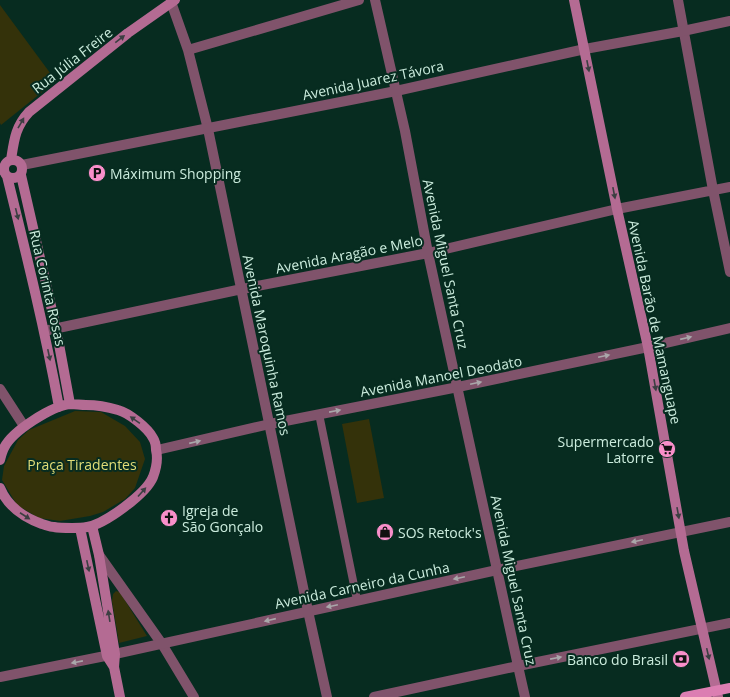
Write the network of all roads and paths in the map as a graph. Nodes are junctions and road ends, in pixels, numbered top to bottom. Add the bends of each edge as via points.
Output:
1 (359, 0) edge
2 (375, 0) edge
3 (574, 0) edge
4 (678, 0) edge
5 (173, 1) edge
6 (730, 21) edge
7 (683, 31) junction
8 (585, 49) junction
9 (188, 50) junction
10 (396, 91) junction
11 (208, 129) junction
12 (11, 160) junction
13 (21, 170) junction
14 (4, 172) edge
15 (730, 187) edge
16 (713, 190) junction
17 (617, 210) junction
18 (428, 252) junction
19 (730, 272) edge
20 (242, 289) junction
21 (56, 328) junction
22 (730, 328) edge
23 (44, 331) junction
24 (648, 347) junction
25 (458, 387) junction
26 (0, 389) edge
27 (70, 404) junction
28 (59, 407) junction
29 (319, 414) junction
30 (270, 424) junction
31 (24, 426) junction
32 (157, 450) junction
33 (0, 460) edge
34 (0, 488) edge
35 (730, 522) edge
36 (92, 526) junction
37 (80, 528) junction
38 (681, 533) junction
39 (99, 555) junction
40 (497, 570) junction
41 (357, 600) junction
42 (308, 611) junction
43 (730, 623) edge
44 (702, 628) junction
45 (162, 644) junction
46 (111, 655) junction
47 (518, 666) junction
48 (0, 676) edge
49 (730, 688) edge
50 (717, 694) edge
51 (120, 697) edge
52 (194, 697) edge
53 (327, 697) edge
54 (374, 697) edge
55 (525, 697) edge
56 (685, 697) edge

1 - 9 street
2 - 10 street, Avenida Miguel Santa Cruz
3 - 8 main road, Avenida Barão de Mamanguape
4 - 7 street
5 - 9 street, Avenida Maroquinha Ramos
12 -> 5 main road, Rua Júlia Freire via 17,130 29,112 128,33
6 - 7 street, Avenida Juarez Távora
7 - 8 street, Avenida Juarez Távora
7 - 16 street
8 - 10 street, Avenida Juarez Távora
8 -> 17 main road, Avenida Barão de Mamanguape
9 - 11 street, Avenida Maroquinha Ramos
10 - 11 street, Avenida Juarez Távora
10 - 18 street, Avenida Miguel Santa Cruz
11 - 13 street, Avenida Juarez Távora
11 - 20 street, Avenida Maroquinha Ramos
12 - 13 main road via 19,162
12 - 14 main road via 6,163
13 - 14 main road via 17,178 12,178
13 - 21 main road, Rua Corinta Rosas
14 -> 23 main road, Rua Corinta Rosas
15 - 16 street, Avenida Aragão e Melo
16 - 17 street, Avenida Aragão e Melo
16 - 19 street
17 - 18 street, Avenida Aragão e Melo
17 - 24 main road, Avenida Barão de Mamanguape
18 - 20 street, Avenida Aragão e Melo
18 - 25 street, Avenida Miguel Santa Cruz
20 - 21 street, Avenida Aragão e Melo
20 - 30 street, Avenida Maroquinha Ramos
21 - 23 street, Avenida Aragão e Melo
21 - 27 main road, Rua Corinta Rosas
24 -> 22 street, Avenida Manoel Deodato
23 -> 28 main road, Rua Corinta Rosas
25 -> 24 street, Avenida Manoel Deodato
24 -> 38 main road, Avenida Barão de Mamanguape
29 -> 25 street, Avenida Manoel Deodato
25 - 40 street, Avenida Miguel Santa Cruz
26 - 31 street
27 - 28 main road
32 -> 27 main road via 153,438 146,429 120,410
28 - 31 main road
29 - 30 street, Avenida Manoel Deodato
29 - 41 street
32 -> 30 street, Avenida Manoel Deodato
30 - 42 street, Avenida Maroquinha Ramos
31 - 33 main road via 4,448
36 -> 32 main road via 115,514 145,488 153,478
34 -> 37 main road via 12,508 29,520 54,528
35 - 38 street, Avenida Carneiro da Cunha
36 - 37 main road
36 - 39 main road
37 -> 46 main road
38 -> 40 street, Avenida Carneiro da Cunha
38 - 44 main road, Avenida Barão de Mamanguape
39 - 45 street
46 -> 39 main road
40 -> 41 street, Avenida Carneiro da Cunha
40 - 47 street, Avenida Miguel Santa Cruz
41 -> 42 street, Avenida Carneiro da Cunha
42 -> 45 street, Avenida Carneiro da Cunha
42 - 53 street, Avenida Maroquinha Ramos
43 - 44 street
47 -> 44 street
44 -> 50 main road, Avenida Barão de Mamanguape
45 - 46 street, Avenida Carneiro da Cunha
45 - 52 street
46 -> 48 street, Avenida Carneiro da Cunha
46 - 51 main road
47 - 54 street
47 - 55 street, Avenida Miguel Santa Cruz
49 - 50 main road
50 - 56 main road

